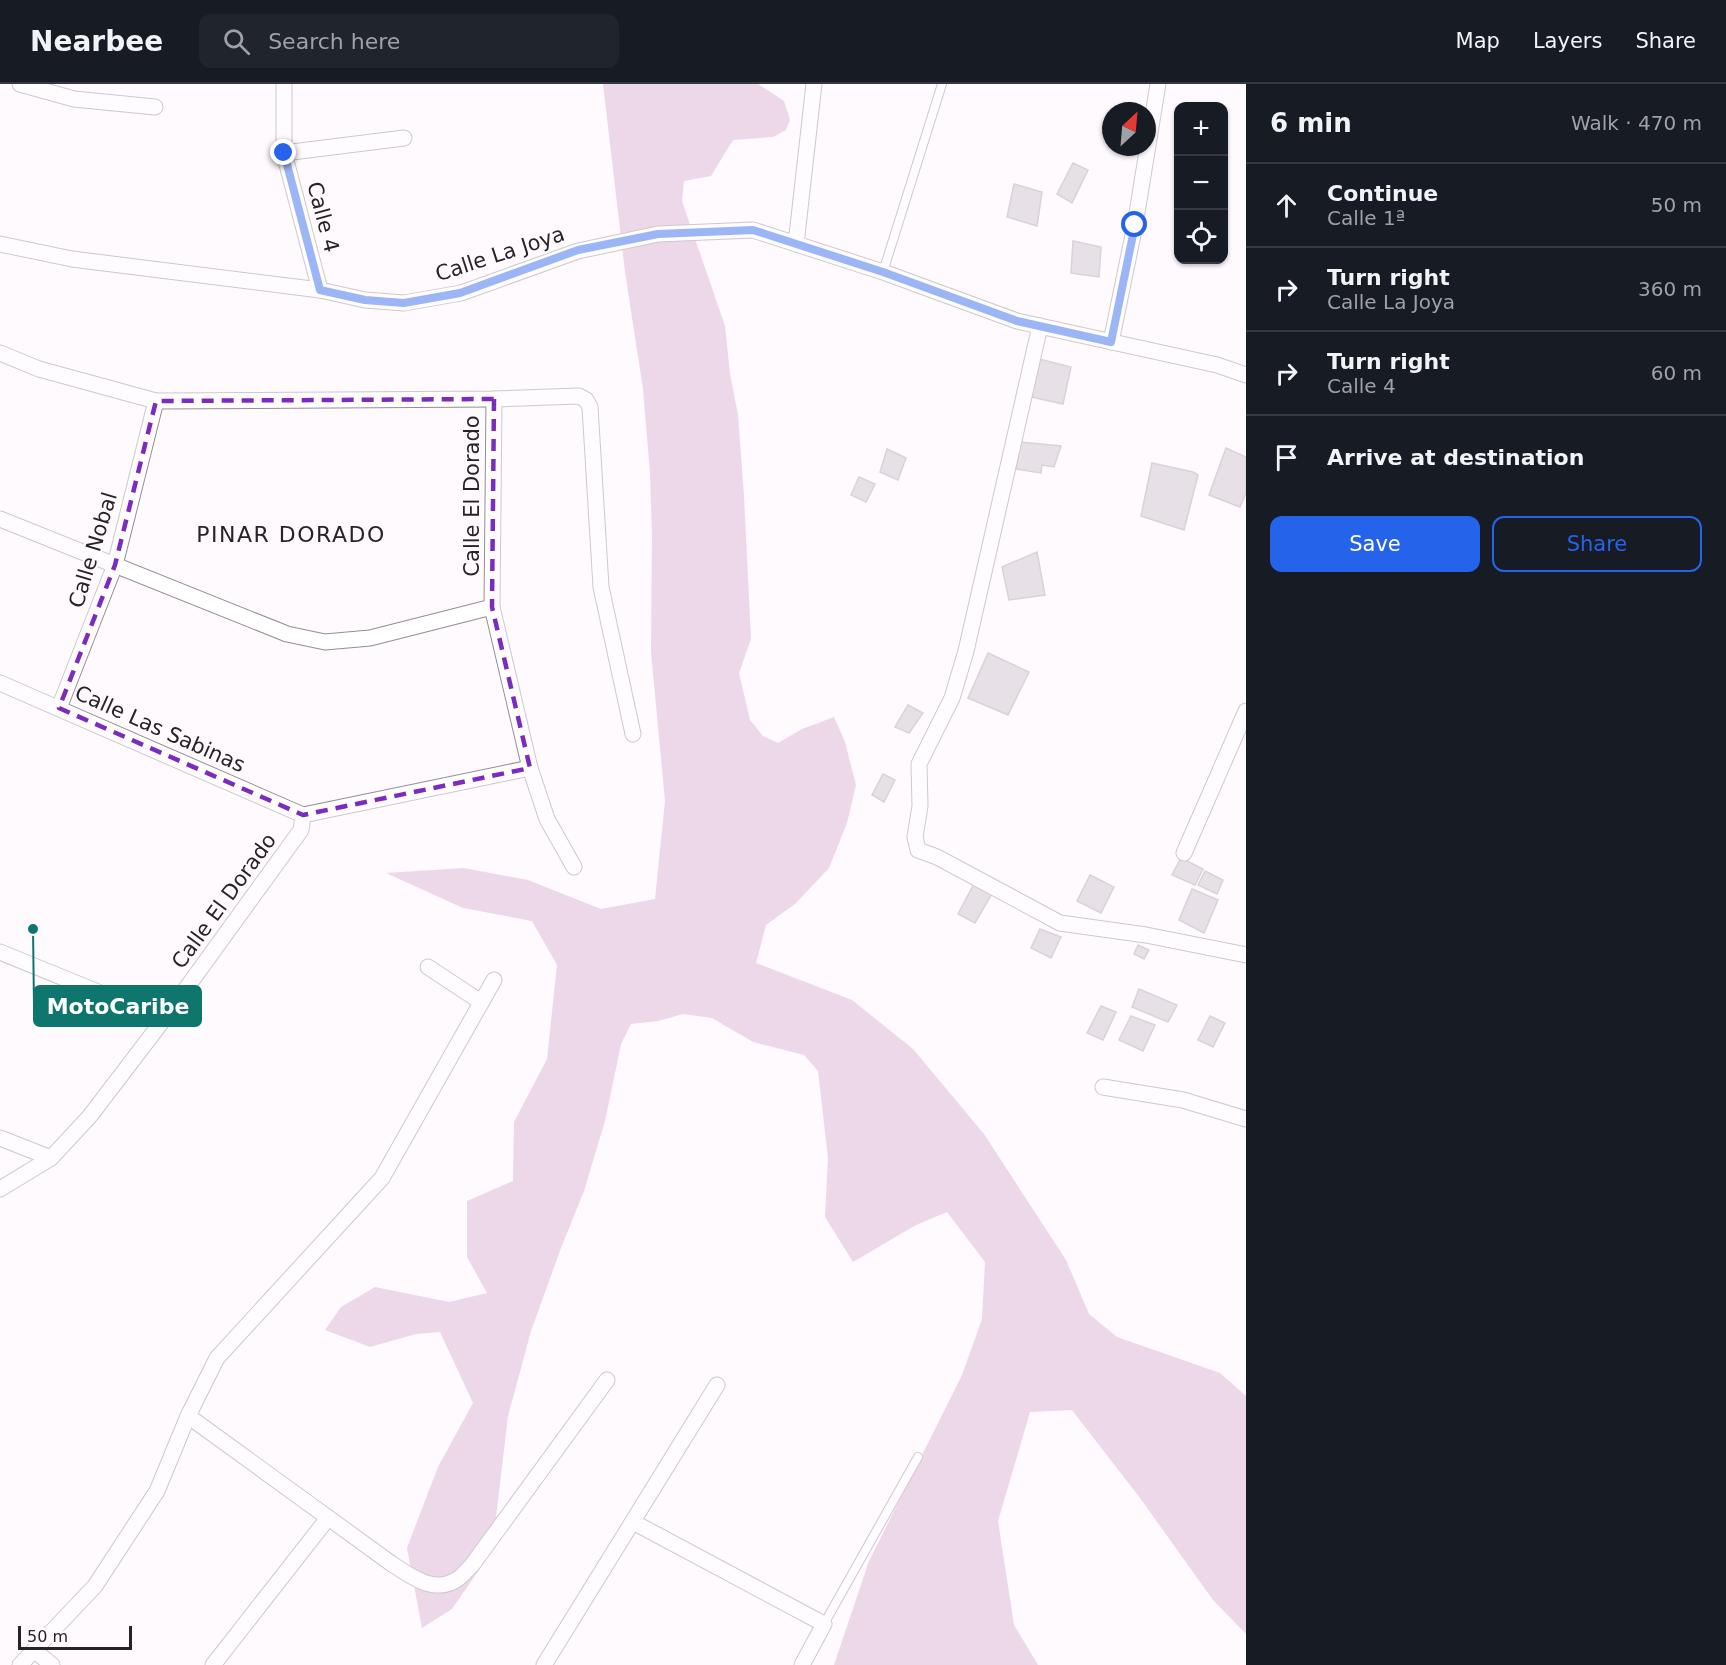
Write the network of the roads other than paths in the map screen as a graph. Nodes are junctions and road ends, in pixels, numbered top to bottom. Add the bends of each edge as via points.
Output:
1 (20, 84) edge
2 (284, 84) edge
3 (814, 84) edge
4 (942, 84) edge
5 (1158, 84) edge
6 (76, 92) edge
7 (155, 107) dead end
8 (404, 138) dead end
9 (284, 153) junction
10 (0, 243) edge
11 (796, 244) junction
12 (883, 272) junction
13 (320, 290) junction
14 (1040, 326) junction
15 (1111, 342) junction
16 (0, 353) edge
17 (1246, 375) edge
18 (494, 399) junction
19 (156, 401) junction
20 (0, 519) edge
21 (115, 565) junction
22 (492, 607) junction
23 (0, 683) edge
24 (59, 708) junction
25 (1246, 711) edge
26 (633, 734) dead end
27 (530, 768) junction
28 (303, 815) junction
29 (1184, 854) dead end
30 (574, 867) dead end
31 (0, 952) edge
32 (1246, 954) edge
33 (428, 967) dead end
34 (494, 980) dead end
35 (481, 1002) junction
36 (164, 1019) junction
37 (1103, 1087) dead end
38 (1246, 1119) edge
39 (0, 1138) edge
40 (51, 1158) junction
41 (0, 1190) edge
42 (607, 1380) dead end
43 (717, 1385) dead end
44 (188, 1416) junction
45 (918, 1457) dead end
46 (328, 1518) junction
47 (633, 1522) junction
48 (824, 1624) junction
49 (34, 1650) junction
50 (20, 1665) edge
51 (52, 1665) edge
52 (213, 1665) edge
53 (544, 1665) edge
54 (802, 1665) edge

1 - 6 street
2 - 9 street, Calle 4
3 - 11 street
4 - 12 lane
5 - 15 street
6 - 7 street
8 - 9 street
9 - 13 street, Calle 4
10 - 13 street, Calle La Joya via 72,258
11 - 12 street, Calle La Joya
11 - 13 street, Calle La Joya via 753,230 658,234 578,250 460,293 404,303
12 - 14 street, Calle La Joya
14 - 15 street, Calle La Joya
14 - 32 street via 966,651 952,698 919,764 920,806 915,837 918,849 1060,923
15 - 17 street, Calle La Joya
16 - 19 street via 39,369
18 - 19 street
18 - 22 street, Calle El Dorado
18 - 26 street via 579,396 590,407 601,587
19 - 21 street, Calle Nobal
20 - 21 street
21 - 22 street via 287,634 325,642 370,638
21 - 24 street, Calle Nobal
22 - 27 street, Calle El Dorado
23 - 24 street, Calle Las Sabinas
24 - 28 street, Calle Las Sabinas
25 - 29 street
27 - 28 street
27 - 30 street, Calle El Dorado via 547,819
28 - 36 street, Calle El Dorado via 301,830
31 - 36 street
33 - 35 street
34 - 35 street
35 - 44 street via 382,1178 217,1358
36 - 40 street, Calle El Dorado via 90,1116
37 - 38 street via 1183,1100
39 - 40 street
40 - 41 street, Calle El Dorado
42 - 46 street via 472,1565 456,1581 442,1586 408,1575
43 - 47 street
44 - 46 street
44 - 49 street via 157,1491 95,1586
45 - 48 lane
46 - 52 street
47 - 48 street
47 - 53 street
48 - 54 street
49 - 50 street
49 - 51 street

